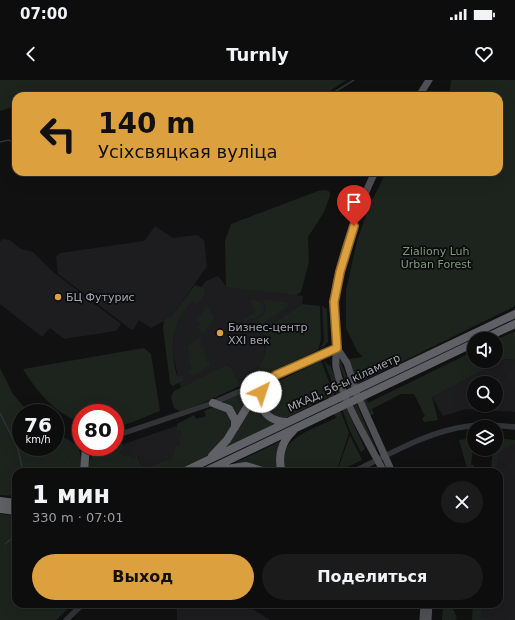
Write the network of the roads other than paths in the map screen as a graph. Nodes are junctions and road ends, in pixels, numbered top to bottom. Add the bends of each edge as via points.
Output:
1 (429, 80) edge
2 (422, 92) edge
3 (373, 176) edge
4 (515, 314) edge
5 (515, 324) edge
6 (498, 332) edge
7 (467, 346) edge
8 (337, 348) junction
9 (276, 375) junction
10 (263, 381) junction
11 (380, 383) junction
12 (213, 403) junction
13 (330, 407) junction
14 (288, 422) junction
15 (235, 427) junction
16 (515, 427) edge
17 (296, 429) junction
18 (124, 433) edge
19 (85, 456) edge
20 (385, 457) junction
21 (377, 460) junction
22 (207, 461) junction
23 (84, 468) edge
24 (192, 468) edge
25 (213, 468) edge
26 (226, 468) edge
27 (253, 468) edge
28 (281, 468) edge
29 (361, 468) edge
30 (382, 468) edge
31 (390, 468) edge
32 (0, 501) edge
33 (12, 502) edge
34 (0, 509) edge
35 (12, 510) edge
36 (80, 608) edge
37 (424, 608) edge
38 (429, 608) edge
39 (66, 620) edge
40 (423, 620) edge
41 (428, 620) edge

1 - 2 main road
3 - 8 main road via 356,221 337,283 334,302
4 - 11 highway, МКАД, 56-ы кіламетр
5 - 6 highway
7 - 11 highway, МКАД, 56-ы кіламетр
8 - 9 street
8 - 20 main road via 346,363
8 - 21 main road via 336,368 369,448
9 - 10 street
9 - 14 highway via 264,386 260,402 270,417 280,422
10 - 12 street
10 - 15 highway
11 - 13 highway, МКАД, 56-ы кіламетр
12 - 15 highway via 229,409 235,420
12 - 18 street
13 - 14 highway, МКАД, 56-ы кіламетр
13 - 17 highway, МКАД, 56-ы кіламетр
14 - 22 highway, МКАД, 56-ы кіламетр
15 - 22 highway via 227,440
16 - 20 street via 470,426 450,429
17 - 25 highway, МКАД, 56-ы кіламетр
17 - 28 highway via 288,436 281,452
19 - 23 highway
20 - 21 street
20 - 31 main road
21 - 29 street
21 - 30 main road
22 - 24 highway, МКАД, 56-ы кіламетр
26 - 27 highway
32 - 33 highway
34 - 35 highway
36 - 39 street
37 - 40 main road
38 - 41 main road

